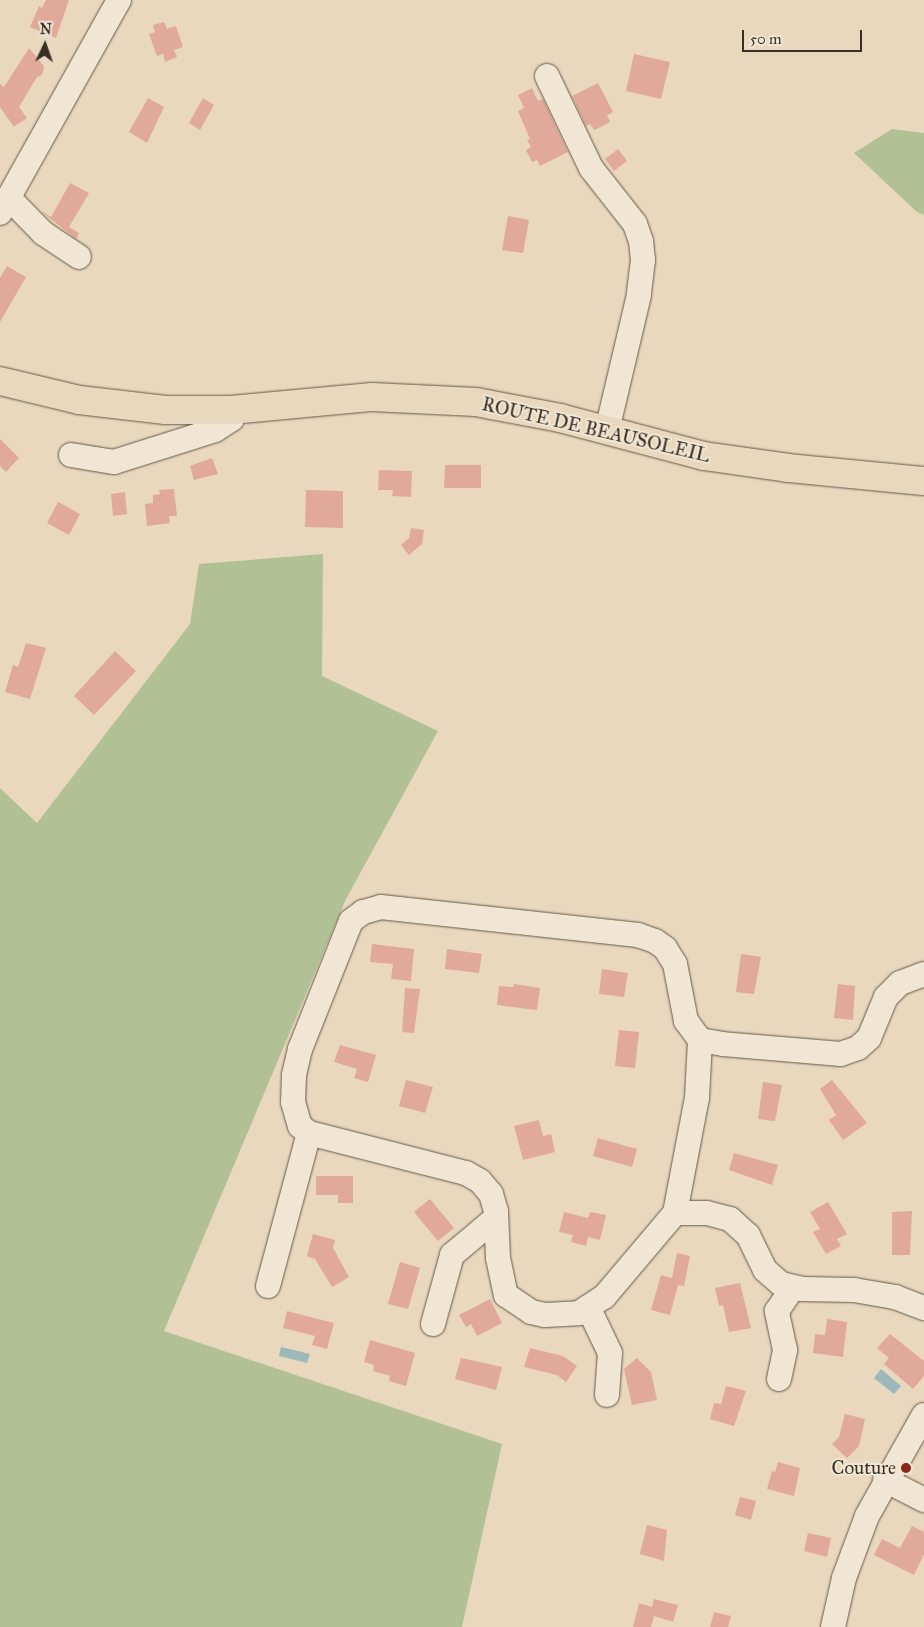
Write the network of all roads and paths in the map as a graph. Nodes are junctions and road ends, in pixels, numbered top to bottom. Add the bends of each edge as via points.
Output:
1 (119, 0) edge
2 (547, 76) dead end
3 (5, 205) edge
4 (79, 257) dead end
5 (0, 381) edge
6 (231, 410) junction
7 (606, 430) junction
8 (71, 455) dead end
9 (924, 480) edge
10 (924, 974) edge
11 (700, 1040) junction
12 (310, 1133) junction
13 (675, 1213) junction
14 (496, 1218) junction
15 (268, 1286) dead end
16 (793, 1287) junction
17 (588, 1307) junction
18 (924, 1308) edge
19 (433, 1324) dead end
20 (779, 1379) dead end
21 (607, 1396) dead end
22 (924, 1415) edge
23 (885, 1480) junction
24 (924, 1500) edge
25 (833, 1627) edge

1 - 3 street
2 - 7 street via 591,168 635,224 641,241 643,260 638,303
3 - 4 street
5 - 6 main road, ROUTE DE BEAUSOLEIL via 48,394 118,406
6 - 7 main road, ROUTE DE BEAUSOLEIL via 372,397 440,399 513,408
6 - 8 street via 232,419 215,430 114,462
7 - 9 main road, ROUTE DE BEAUSOLEIL via 694,454 740,462
10 - 11 street via 900,983 886,997 868,1038 858,1048 841,1054 815,1054
11 - 12 street via 686,1021 675,964 665,948 655,941 638,935 381,907 363,912 351,922 300,1049 292,1102 300,1126
11 - 13 street via 697,1098
12 - 14 street via 466,1173 480,1181 491,1194
12 - 15 street
13 - 16 street via 707,1213 730,1219 748,1235 765,1270 781,1284
13 - 17 street via 604,1297
14 - 17 street via 498,1258 506,1294 531,1312 545,1315 579,1313
14 - 19 street via 452,1255
16 - 18 street via 854,1290 895,1297
16 - 20 street via 777,1311 785,1350
17 - 21 street via 610,1353
22 - 23 street
23 - 24 street
23 - 25 street via 844,1578

